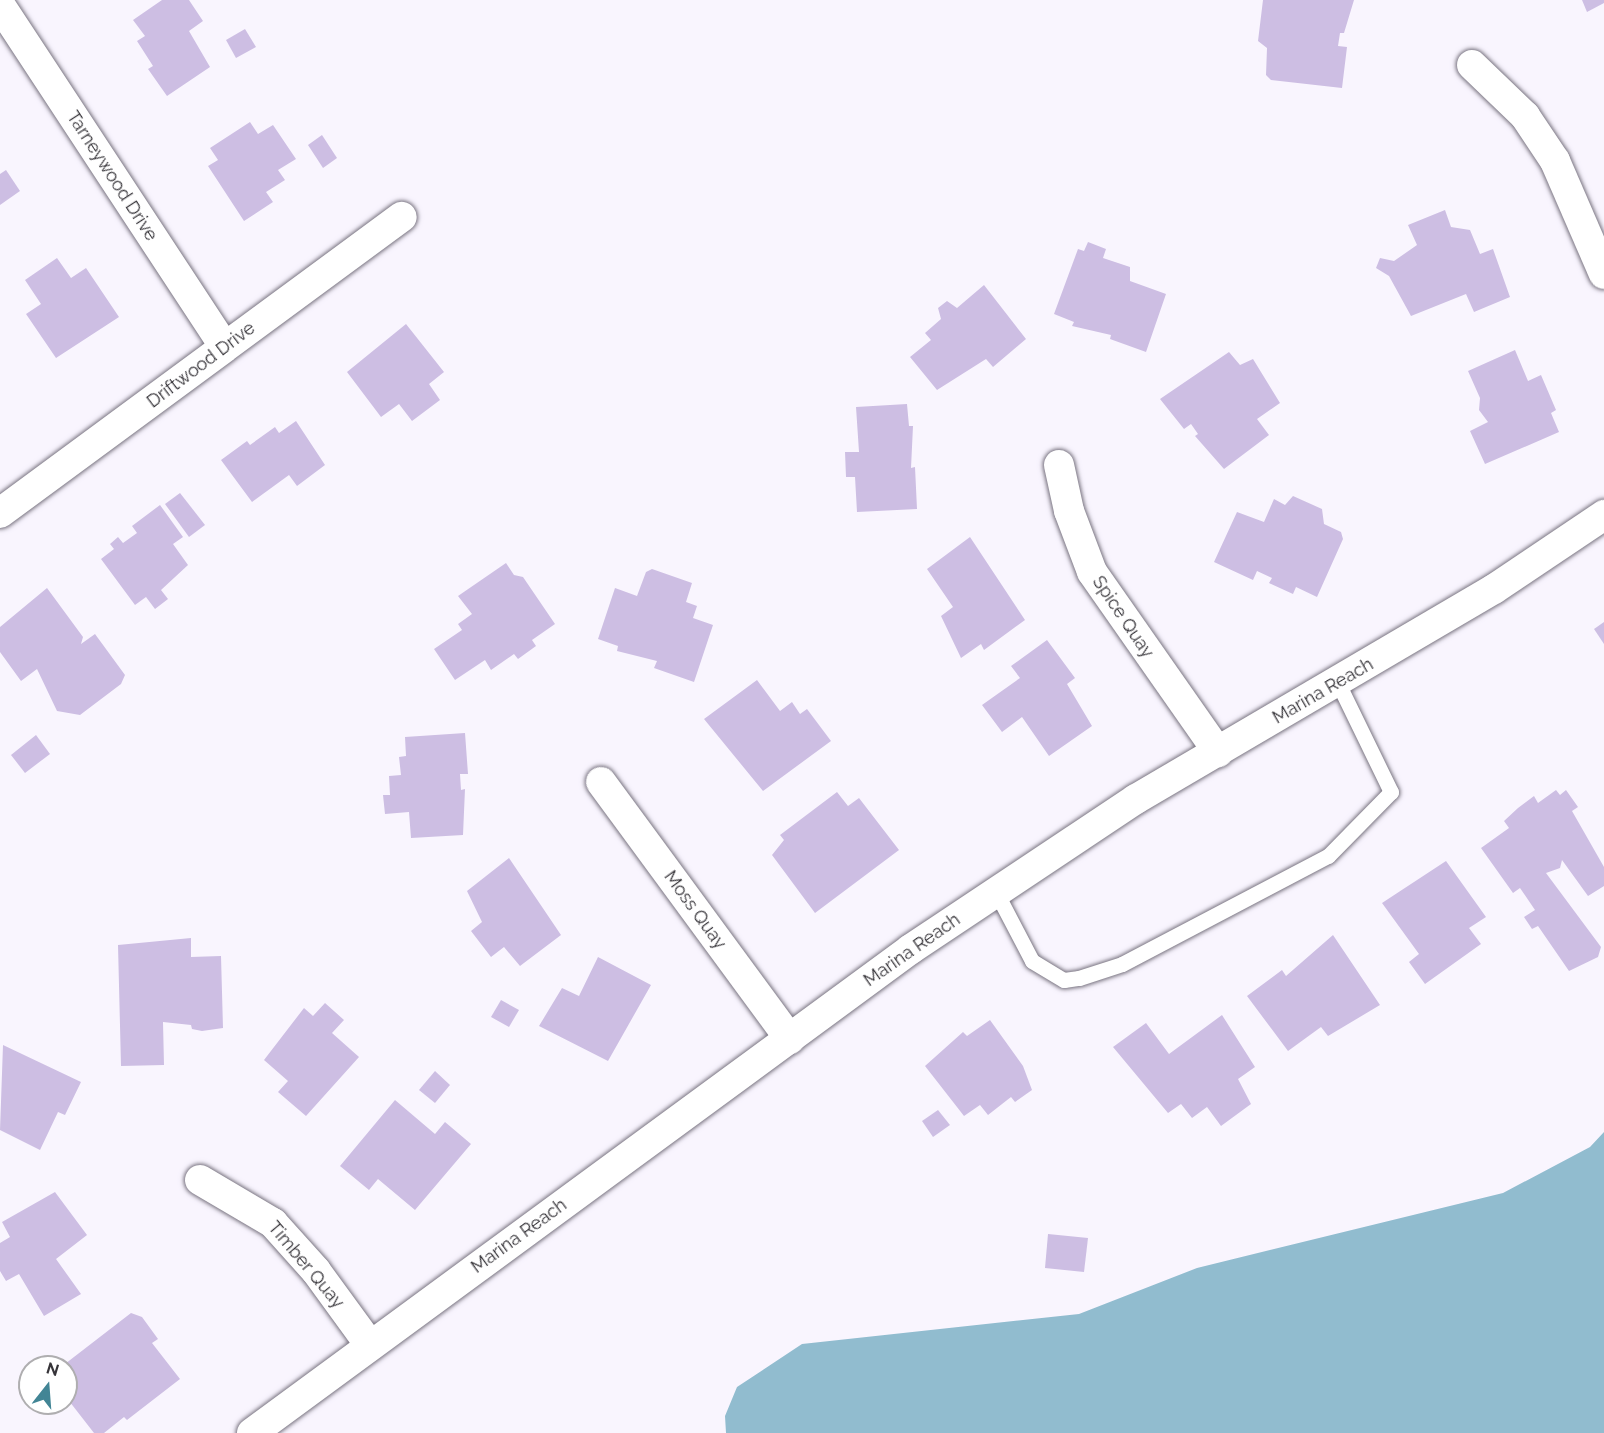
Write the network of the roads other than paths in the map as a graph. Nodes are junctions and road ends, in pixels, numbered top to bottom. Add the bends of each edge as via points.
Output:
1 (0, 6) edge
2 (1472, 65) dead end
3 (402, 217) dead end
4 (1604, 274) edge
5 (225, 347) junction
6 (1059, 465) dead end
7 (0, 513) edge
8 (1604, 515) edge
9 (1338, 683) junction
10 (1218, 752) junction
11 (601, 782) dead end
12 (996, 892) junction
13 (790, 1039) junction
14 (200, 1180) dead end
15 (370, 1345) junction
16 (252, 1433) edge

1 - 5 street, Tarneywood Drive
2 - 4 street via 1525,116 1555,161
3 - 5 street, Driftwood Drive
5 - 7 street, Driftwood Drive
6 - 10 street, Spice Quay via 1069,511 1092,572
8 - 9 street, Marina Reach via 1494,589
9 - 10 street, Marina Reach
9 - 12 lane via 1391,792 1328,856 1100,975 1064,980 1032,961
10 - 12 street, Marina Reach via 1136,799
11 - 13 street, Moss Quay
12 - 13 street, Marina Reach
13 - 15 street, Marina Reach
14 - 15 street, Timber Quay via 273,1223 316,1271
15 - 16 street, Marina Reach

